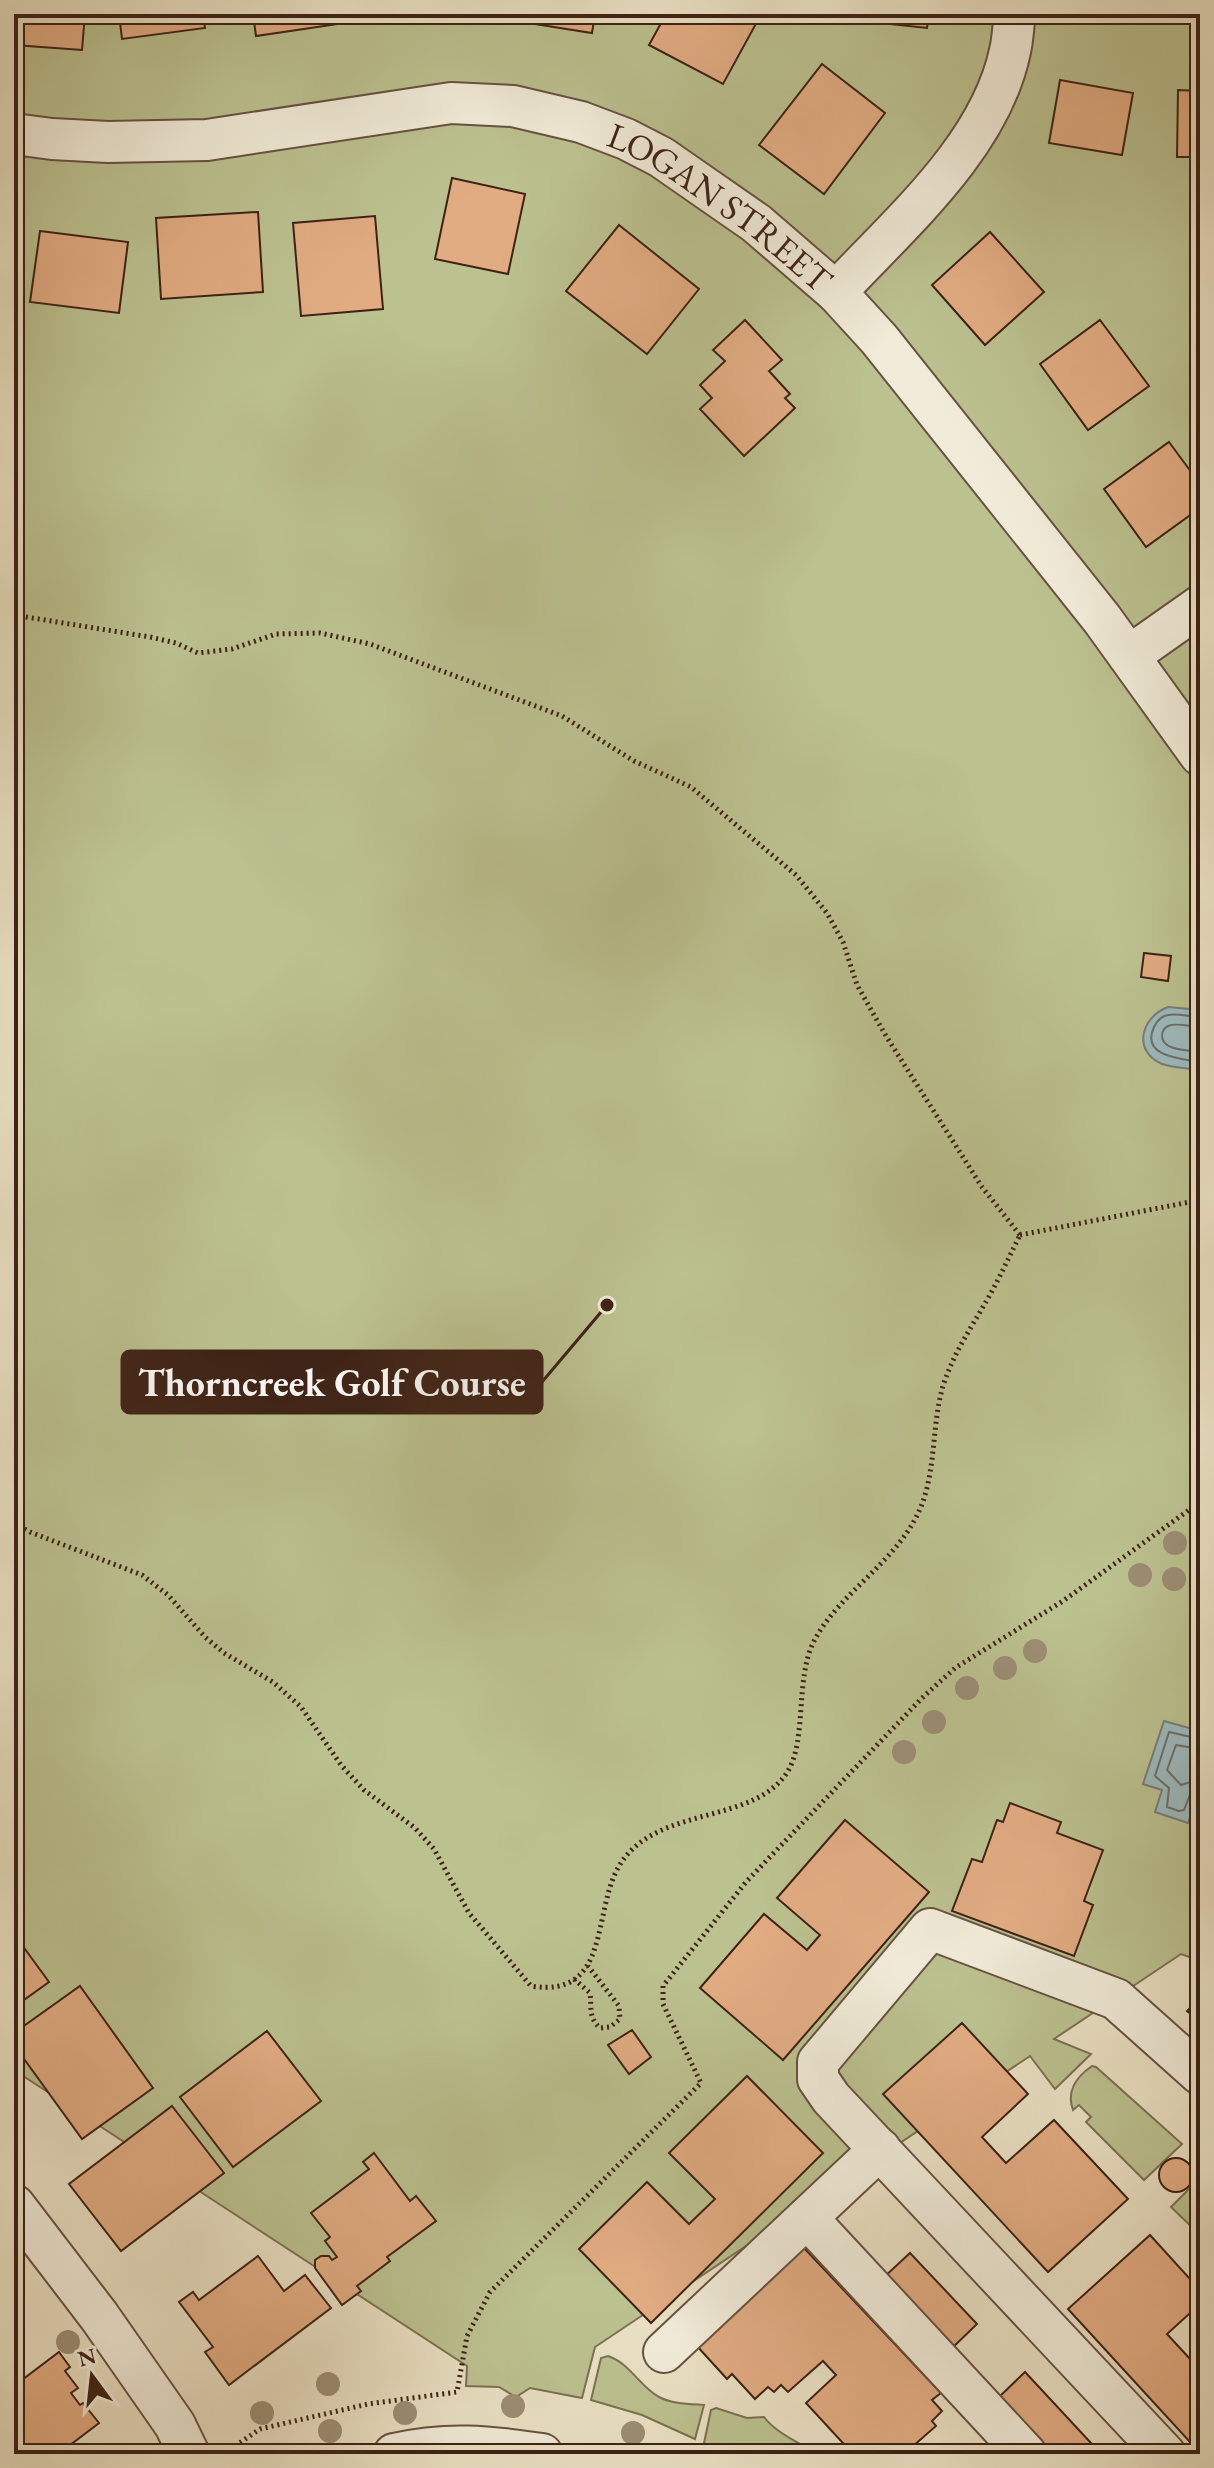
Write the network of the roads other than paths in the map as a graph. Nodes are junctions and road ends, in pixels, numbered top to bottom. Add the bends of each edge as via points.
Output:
1 (1015, 14) edge
2 (14, 134) edge
3 (836, 292) junction
4 (1200, 606) edge
5 (1129, 656) junction
6 (1200, 755) edge
7 (1200, 2074) edge
8 (880, 2149) junction
9 (14, 2205) edge
10 (807, 2218) junction
11 (664, 2352) dead end
12 (189, 2454) edge
13 (394, 2454) edge
14 (542, 2454) edge
15 (1026, 2454) edge
16 (1165, 2454) edge

1 - 3 street via 1001,81 970,141
2 - 3 street, LOGAN STREET via 108,142 207,140 451,103 513,106 581,122 661,157 756,223
3 - 5 street, LOGAN STREET via 945,420
4 - 5 street
5 - 6 street, LOGAN STREET
7 - 8 street via 1116,1999 930,1929 818,2062 818,2079 831,2098
8 - 10 street
8 - 16 street
9 - 12 street via 99,2316 175,2425
10 - 11 street
10 - 15 street
13 - 14 street via 430,2446

